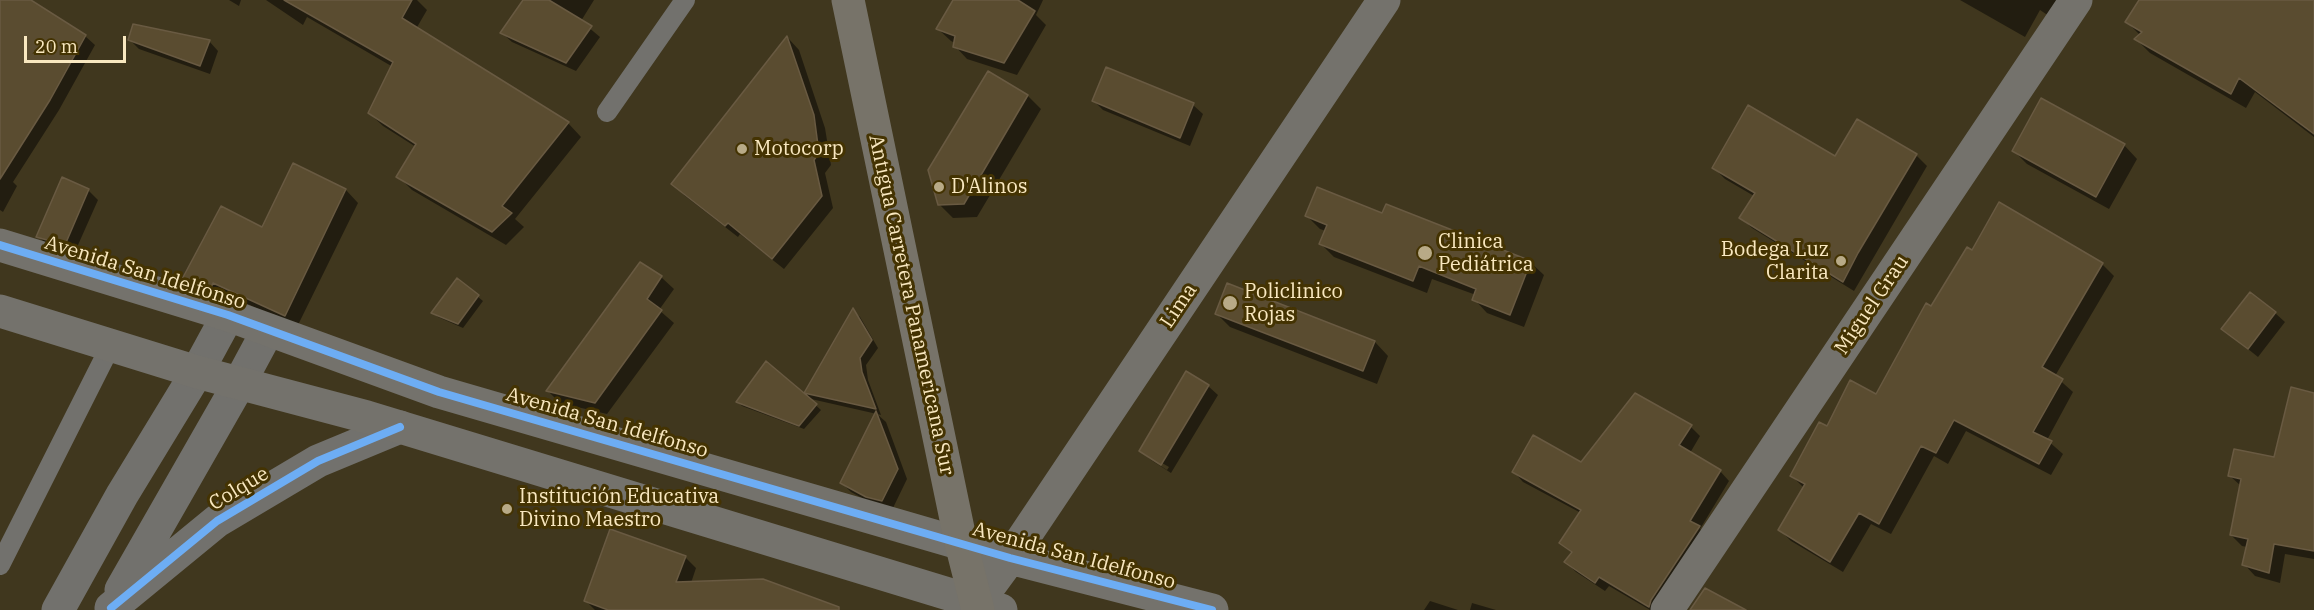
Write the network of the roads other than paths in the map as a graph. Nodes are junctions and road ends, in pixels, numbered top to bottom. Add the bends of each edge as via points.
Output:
1 (685, 0) edge
2 (848, 0) edge
3 (1384, 0) edge
4 (2076, 0) edge
5 (607, 112) dead end
6 (0, 245) edge
7 (0, 310) edge
8 (228, 315) junction
9 (268, 330) junction
10 (111, 345) junction
11 (197, 372) junction
12 (240, 382) junction
13 (400, 427) junction
14 (961, 543) junction
15 (1010, 558) junction
16 (0, 565) edge
17 (982, 608) edge
18 (111, 609) edge
19 (58, 610) edge
20 (1212, 610) edge
21 (1667, 610) edge

1 - 5 lane
2 - 14 highway, Antigua Carretera Panamericana Sur
3 - 15 street, Lima
4 - 21 street, Miguel Grau
6 - 8 street, Avenida San Idelfonso
7 - 10 street
8 - 9 street, Avenida San Idelfonso
8 - 11 street
9 - 12 street, Colque
9 - 14 street, Avenida San Idelfonso via 439,392
10 - 11 street
10 - 16 lane
11 - 12 street
11 - 19 street
12 - 13 street
12 - 18 street, Colque
13 - 17 street
13 - 18 street, Colque via 318,461 217,521
14 - 15 street, Avenida San Idelfonso
14 - 17 highway, Antigua Carretera Panamericana Sur
15 - 17 street, Lima
15 - 20 street, Avenida San Idelfonso

